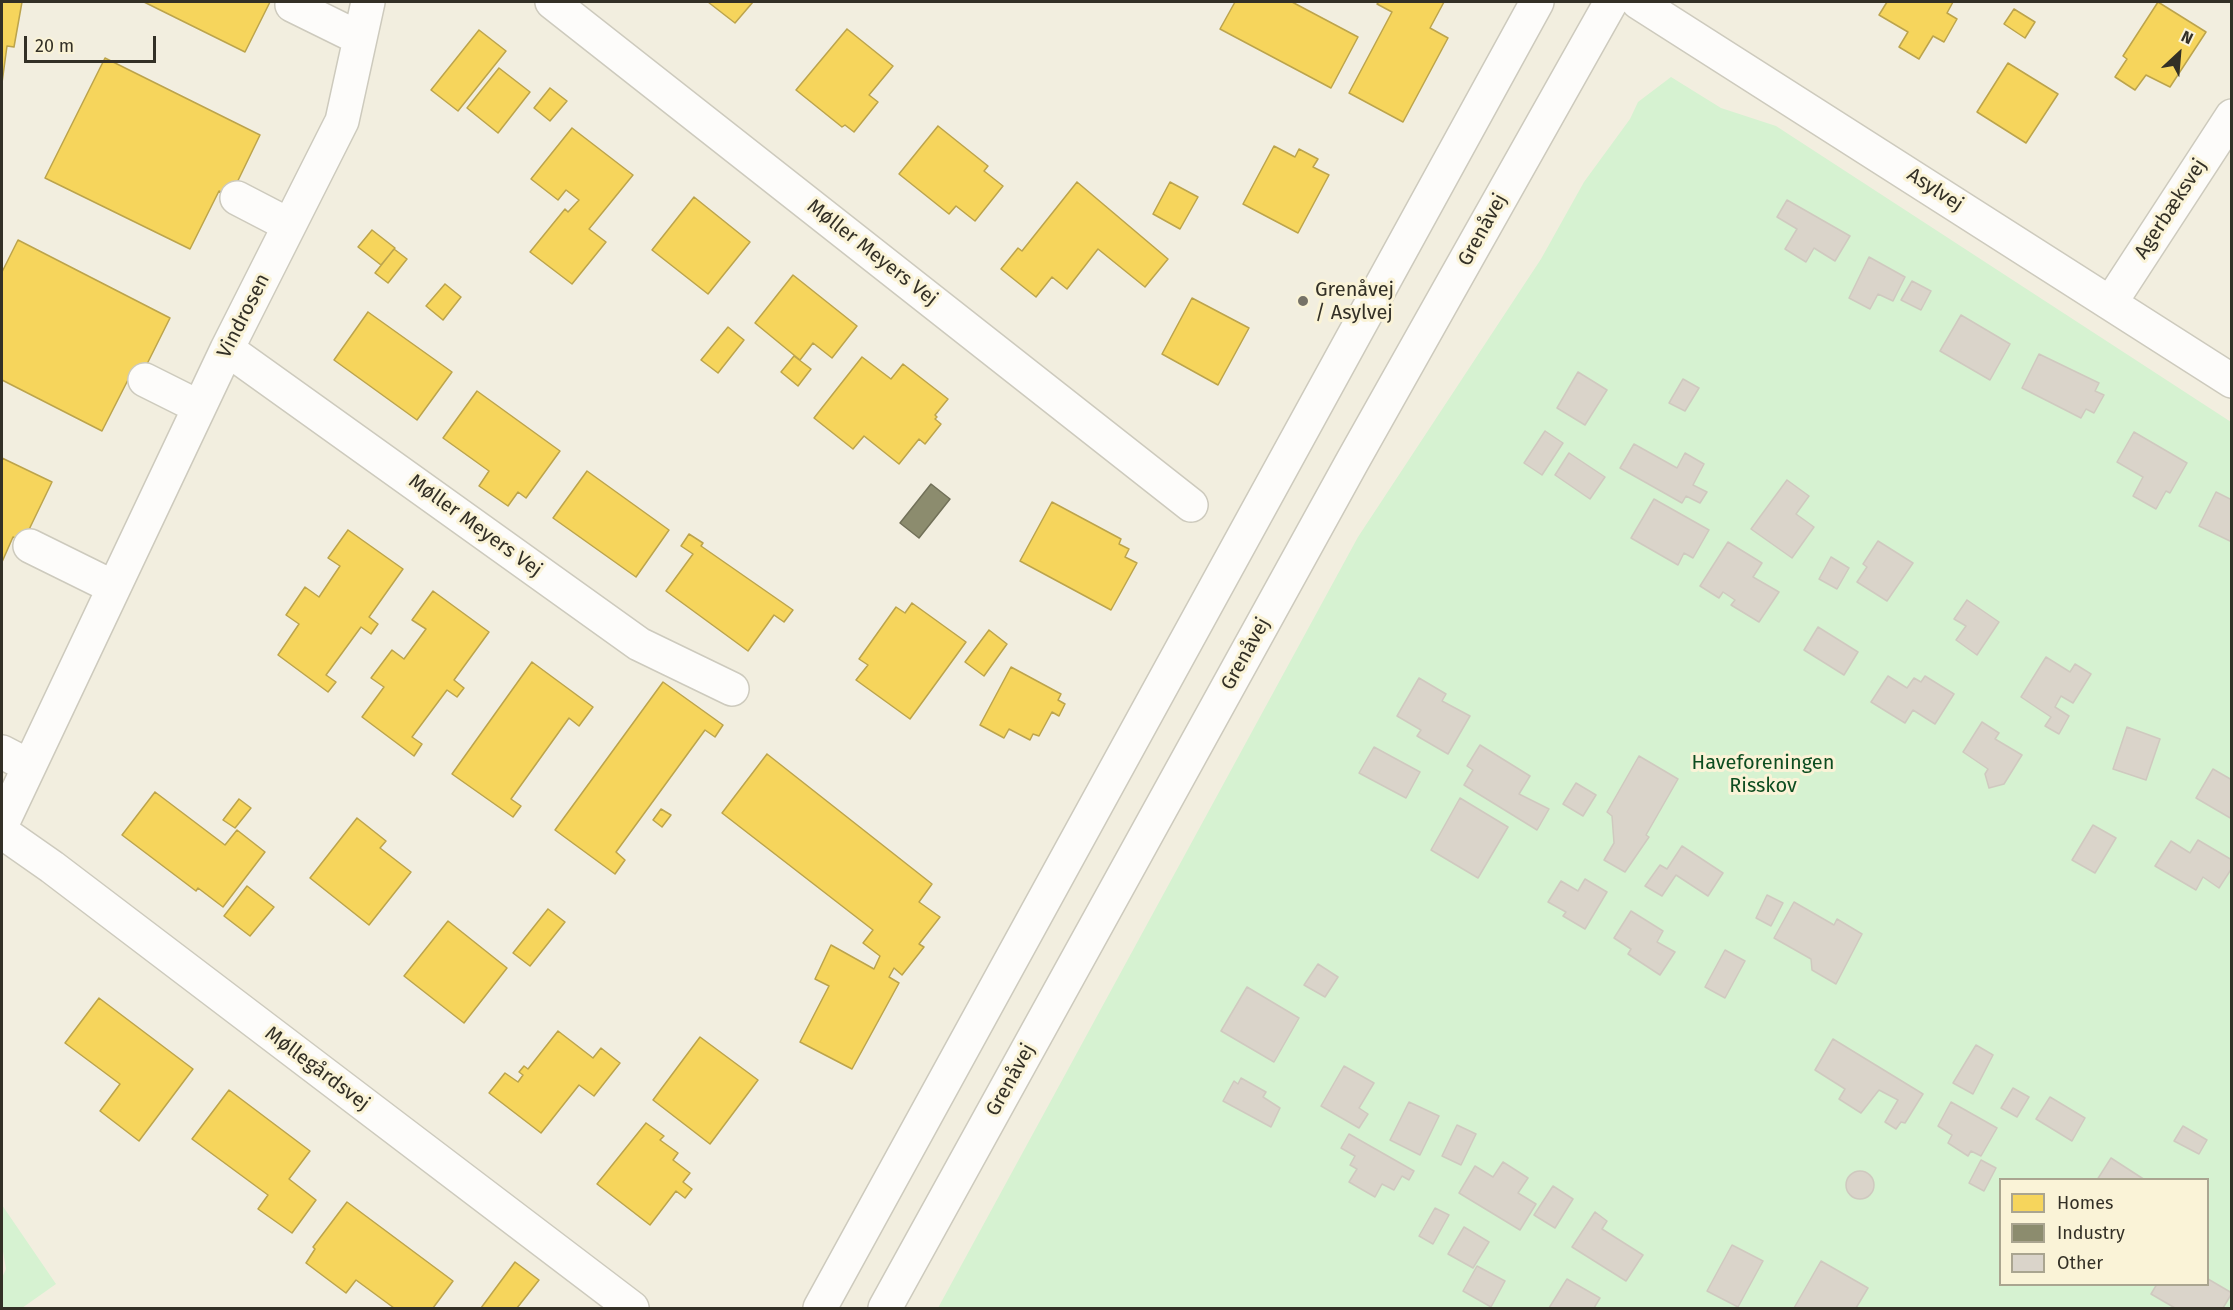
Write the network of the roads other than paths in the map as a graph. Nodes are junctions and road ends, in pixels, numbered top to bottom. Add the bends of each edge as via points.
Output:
1 (368, 2) edge
2 (552, 2) edge
3 (1537, 2) edge
4 (1611, 2) edge
5 (1638, 2) edge
6 (292, 5) dead end
7 (359, 38) junction
8 (2232, 116) edge
9 (237, 198) dead end
10 (290, 225) junction
11 (2111, 302) junction
12 (226, 349) junction
13 (145, 380) dead end
14 (2232, 381) edge
15 (199, 407) junction
16 (1191, 505) dead end
17 (30, 546) dead end
18 (113, 587) junction
19 (732, 689) dead end
20 (15, 759) edge
21 (2, 824) edge
22 (2, 832) edge
23 (632, 1308) edge
24 (820, 1308) edge
25 (885, 1308) edge

1 - 7 street, Vindrosen
2 - 16 street, Møller Meyers Vej
3 - 24 street
4 - 25 street, Grenåvej
5 - 11 street, Asylvej
6 - 7 street
7 - 10 street, Vindrosen via 342,122
8 - 11 street, Agerbæksvej
9 - 10 street
10 - 12 street, Vindrosen
11 - 14 street, Asylvej
12 - 15 street, Vindrosen
12 - 19 street, Møller Meyers Vej via 639,644
13 - 15 street
15 - 18 street, Vindrosen
17 - 18 street
18 - 20 street, Vindrosen
20 - 21 street, Vindrosen
22 - 23 street, Møllegårdsvej

